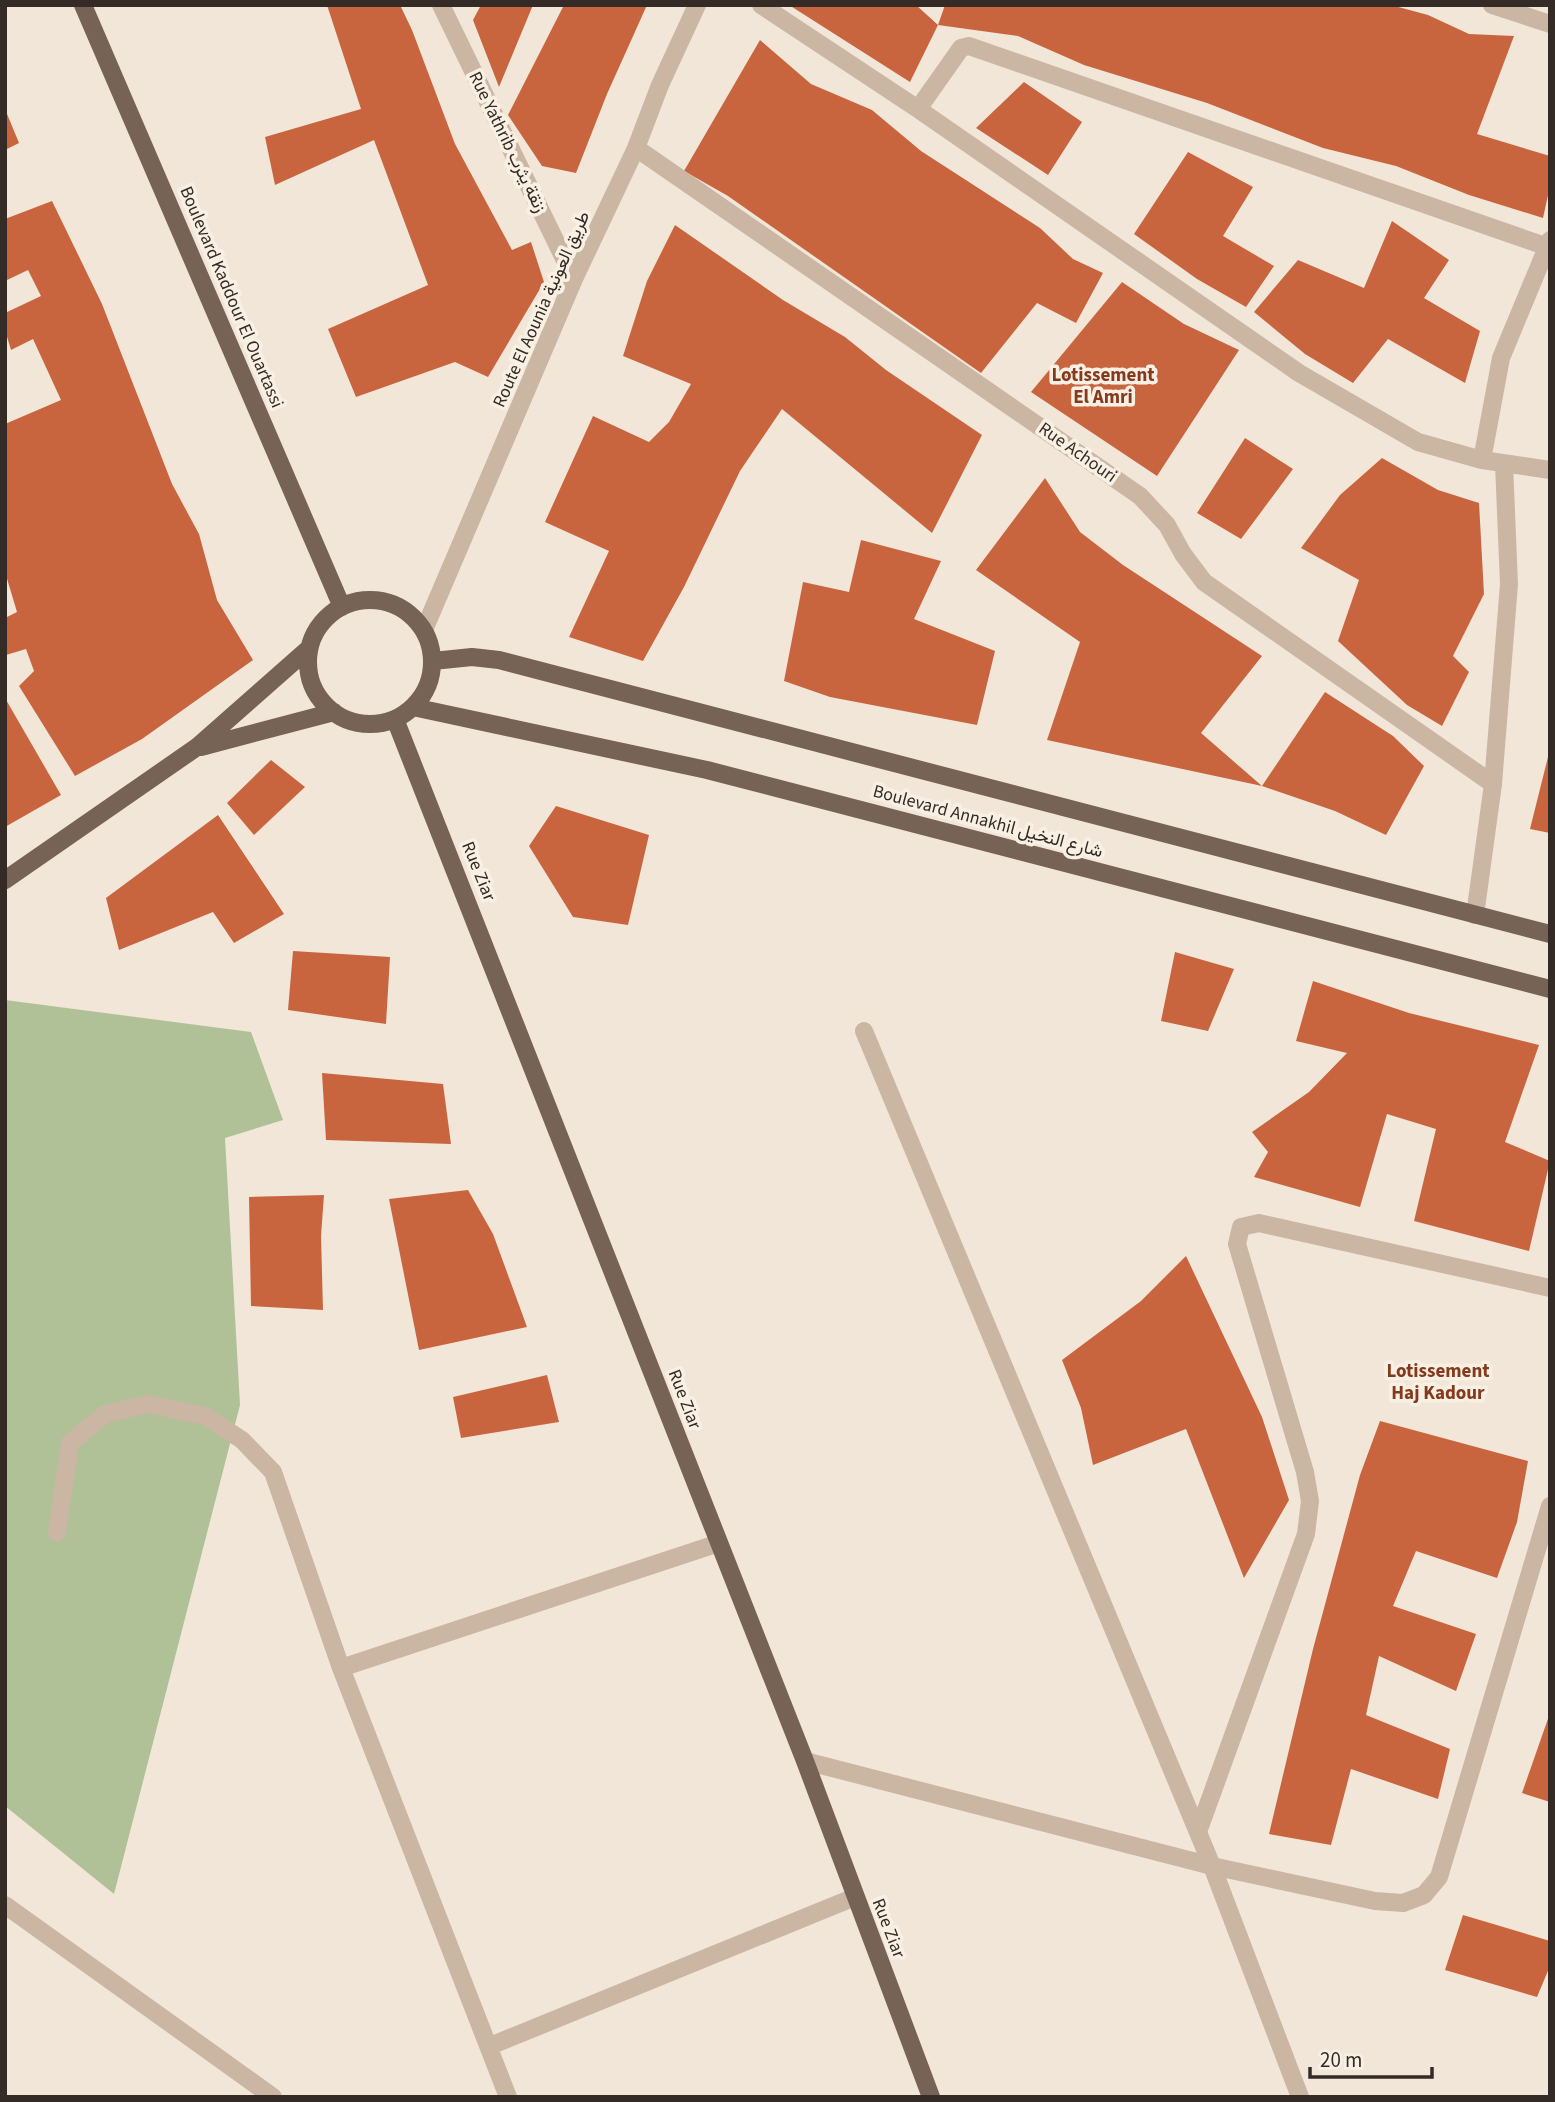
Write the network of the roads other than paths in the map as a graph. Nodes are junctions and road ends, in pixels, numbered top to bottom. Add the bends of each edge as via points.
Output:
1 (83, 5) edge
2 (441, 5) edge
3 (697, 5) edge
4 (761, 5) edge
5 (1492, 5) edge
6 (1550, 24) edge
7 (918, 109) junction
8 (636, 148) junction
9 (1549, 244) edge
10 (574, 279) junction
11 (1482, 460) junction
12 (1504, 464) junction
13 (1550, 470) edge
14 (342, 607) junction
15 (424, 630) junction
16 (307, 650) junction
17 (433, 661) junction
18 (413, 707) junction
19 (334, 712) junction
20 (395, 719) junction
21 (197, 747) junction
22 (1493, 784) junction
23 (5, 880) edge
24 (1475, 915) junction
25 (1550, 934) edge
26 (1550, 989) edge
27 (864, 1031) dead end
28 (1550, 1288) edge
29 (1550, 1506) edge
30 (57, 1532) dead end
31 (719, 1543) junction
32 (341, 1668) junction
33 (806, 1761) junction
34 (1198, 1832) junction
35 (1212, 1866) junction
36 (855, 1897) junction
37 (5, 1905) edge
38 (489, 2046) junction
39 (273, 2097) edge
40 (508, 2097) edge
41 (931, 2097) edge
42 (1300, 2097) edge

1 - 14 main road, Boulevard Kaddour El Ouartassi
2 - 10 street, Rue Yathrib زنقة يثرب
3 - 8 street, Route El Aounia طريق العونية
4 - 7 street
5 - 6 street
7 - 9 street via 961,48 969,46
7 - 11 street via 1299,373 1418,442
8 - 10 street, Route El Aounia طريق العونية
8 - 22 street, Rue Achouri via 1140,496 1167,525 1204,582
9 - 11 street via 1501,358
10 - 15 street, Route El Aounia طريق العونية
11 - 12 street
12 - 13 street
12 - 22 street via 1509,584
14 - 15 main road via 356,601 388,602 402,608
14 - 16 main road via 325,619
15 - 17 main road
16 - 19 main road via 310,678 319,697
16 - 21 main road
17 - 18 main road via 427,686
17 - 24 main road, Boulevard Annakhil شارع النخيل via 499,660
18 - 20 main road
18 - 26 main road, Boulevard Annakhil شارع النخيل via 721,774
19 - 20 main road via 374,724
19 - 21 main road
20 - 31 main road, Rue Ziar
21 - 23 main road
22 - 24 street
24 - 25 main road, Boulevard Annakhil شارع النخيل
27 - 34 street
28 - 34 street via 1259,1223 1241,1227 1237,1244 1310,1501 1306,1534
29 - 35 street via 1439,1877 1424,1895 1404,1903 1375,1901
30 - 32 street via 70,1443 106,1414 147,1404 205,1416 242,1440 273,1472
31 - 32 street
31 - 33 main road, Rue Ziar
32 - 38 street
33 - 35 street
33 - 36 main road, Rue Ziar
34 - 35 street
35 - 42 street
36 - 38 street
36 - 41 main road, Rue Ziar
37 - 39 street
38 - 40 street

